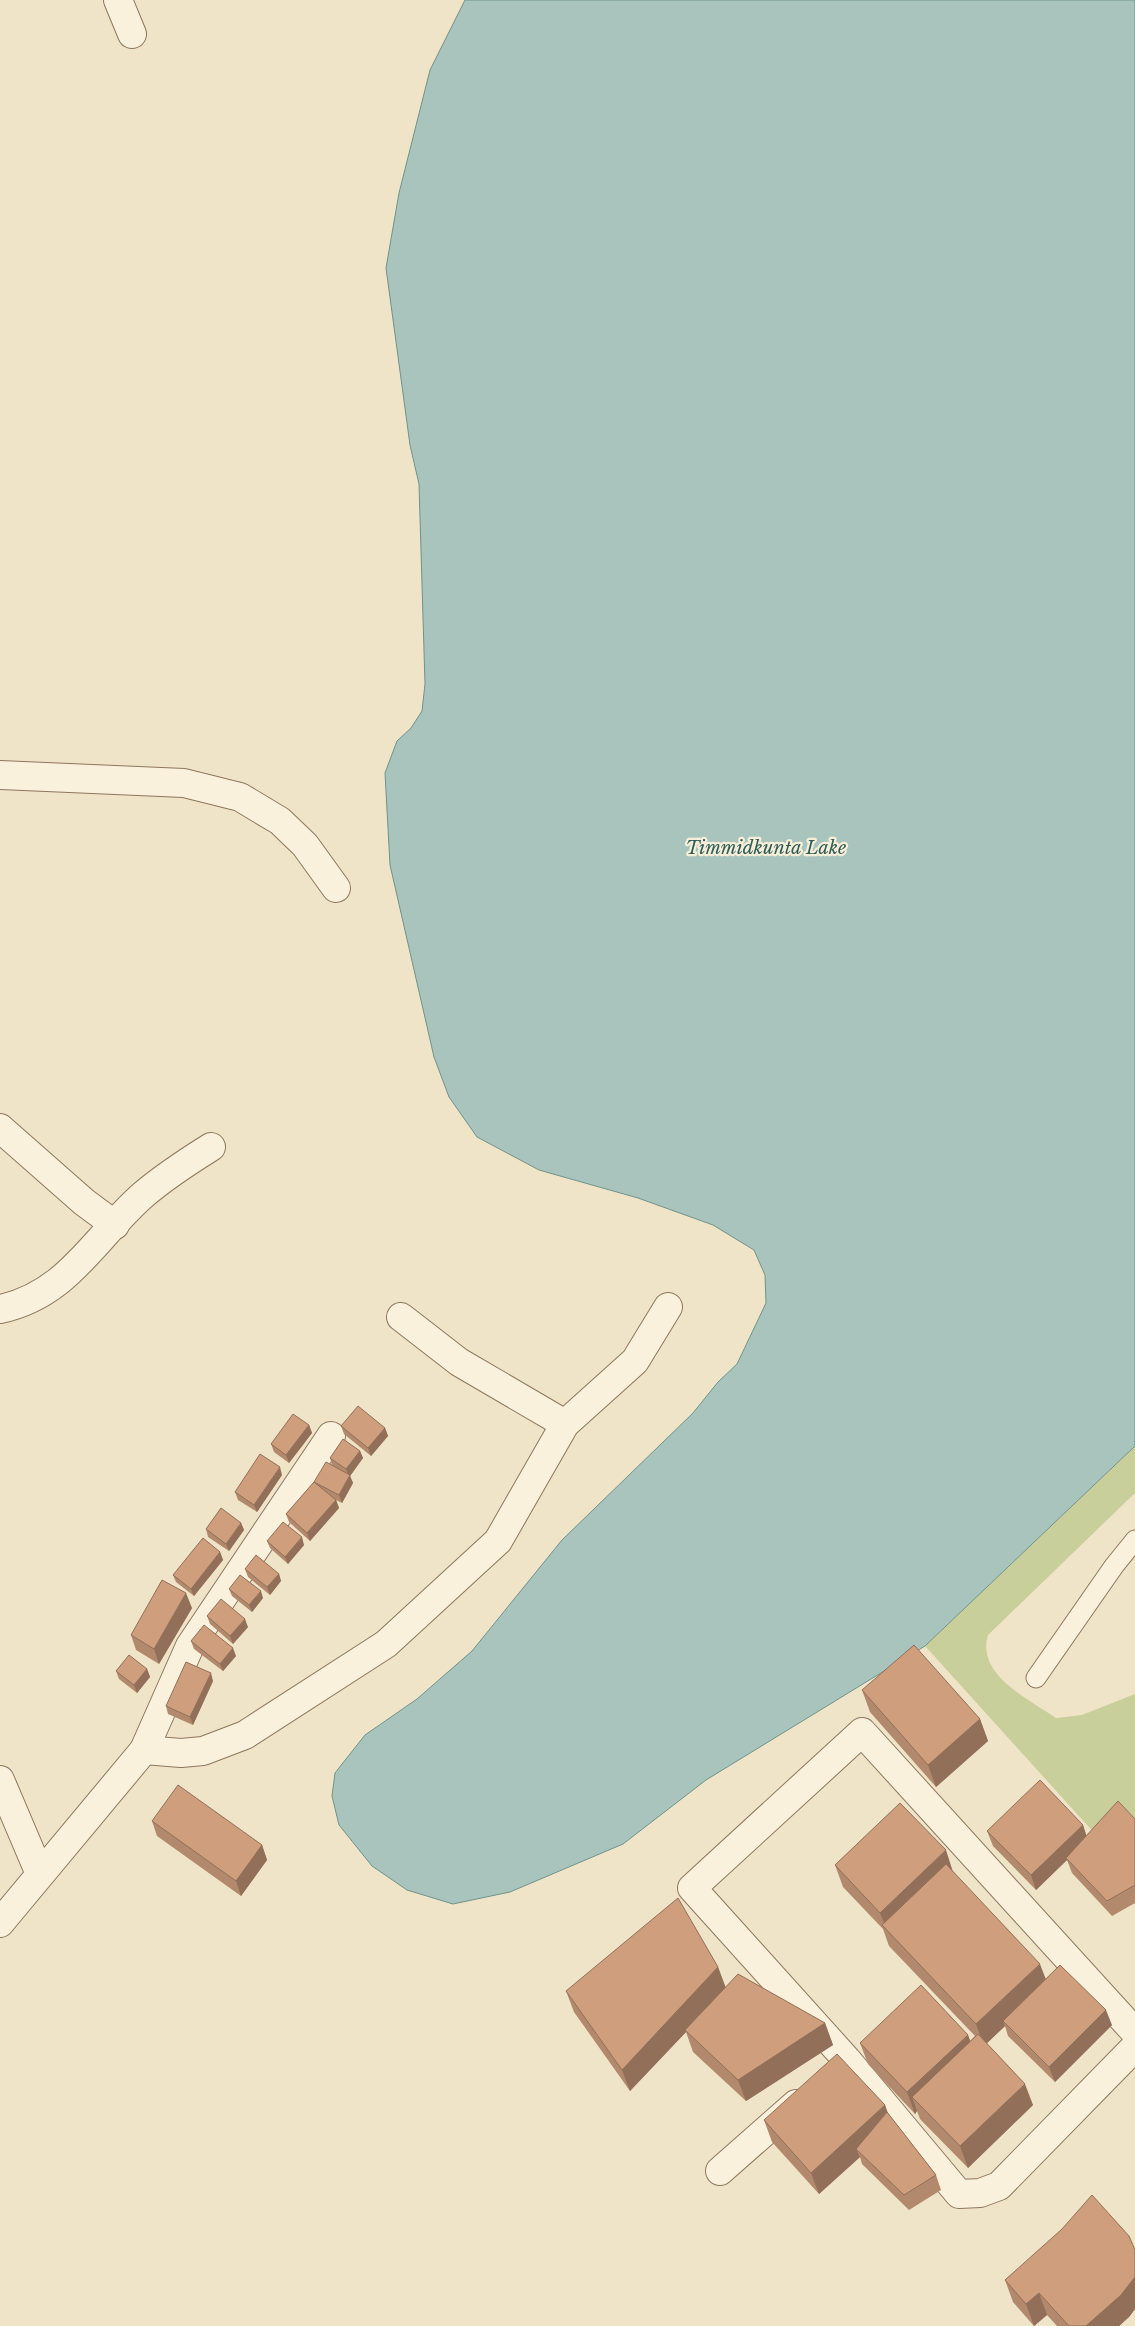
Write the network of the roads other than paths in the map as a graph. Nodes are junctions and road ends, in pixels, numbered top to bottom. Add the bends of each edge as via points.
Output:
1 (118, 0) edge
2 (132, 34) dead end
3 (0, 775) edge
4 (336, 888) dead end
5 (0, 1128) edge
6 (211, 1147) dead end
7 (115, 1225) junction
8 (668, 1307) dead end
9 (0, 1309) edge
10 (401, 1317) dead end
11 (566, 1424) junction
12 (331, 1436) dead end
13 (1135, 1540) edge
14 (1036, 1678) dead end
15 (144, 1750) junction
16 (0, 1780) edge
17 (40, 1874) junction
18 (0, 1923) edge
19 (1135, 2032) edge
20 (1135, 2047) edge
21 (832, 2073) junction
22 (720, 2171) dead end

1 - 2 street
3 - 4 street via 184,783 240,797 280,821 306,845
5 - 7 street
6 - 7 street via 174,1170 142,1196
7 - 9 street via 63,1279 21,1304
8 - 11 street via 634,1361
10 - 11 street via 459,1362
11 - 15 street via 498,1542 386,1644 245,1734 203,1751
12 - 15 street via 190,1646
13 - 14 lane
15 - 17 street
16 - 17 street
17 - 18 street
19 - 21 street via 862,1732 692,1888
20 - 21 street via 999,2186 980,2193 959,2194
21 - 22 street

